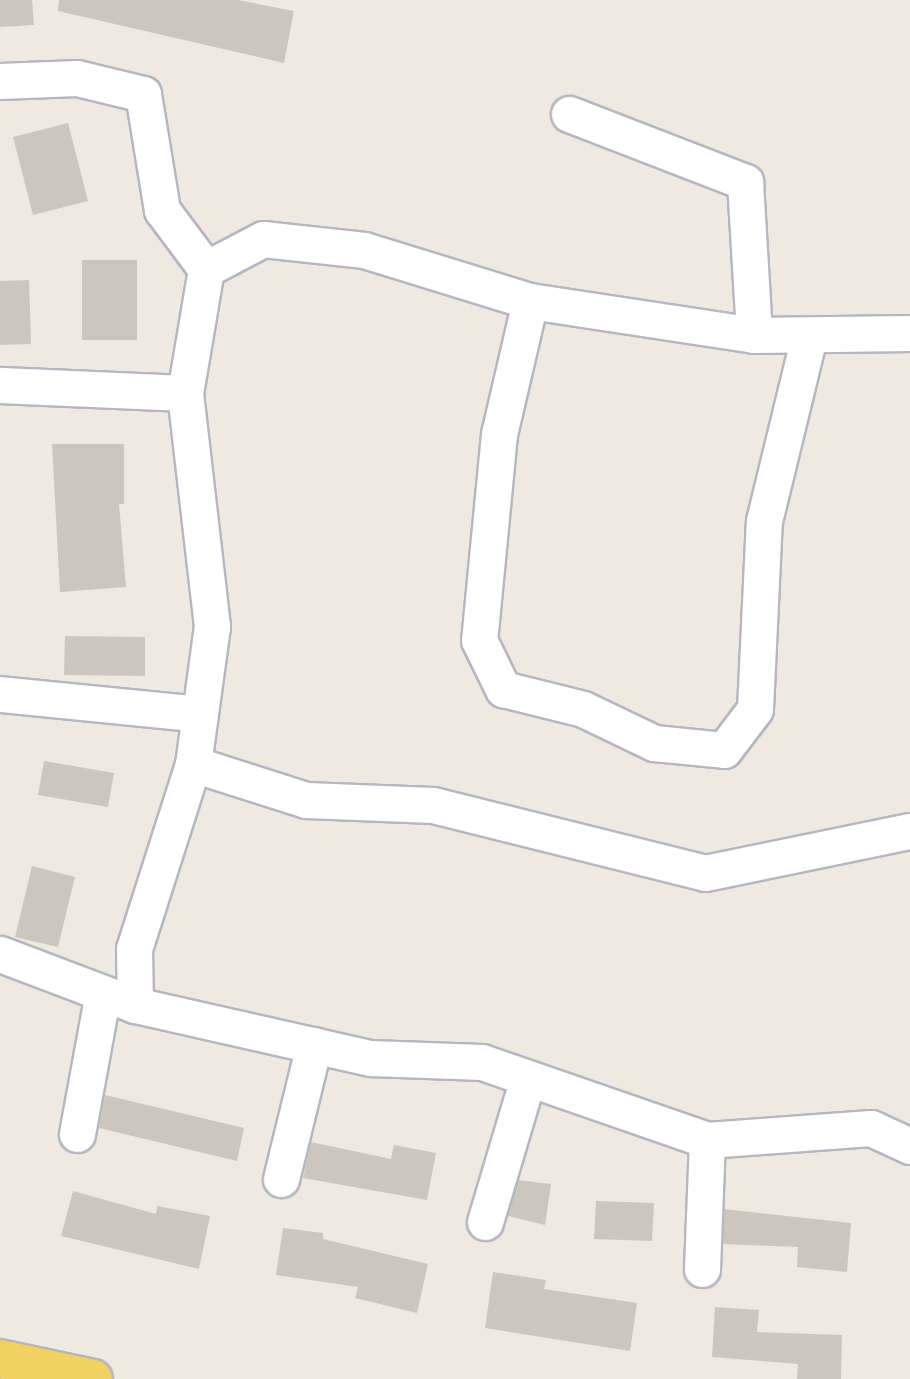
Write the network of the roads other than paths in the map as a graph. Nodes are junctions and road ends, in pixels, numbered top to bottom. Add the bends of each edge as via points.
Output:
1 (0, 80) edge
2 (569, 114) dead end
3 (206, 269) junction
4 (530, 300) junction
5 (910, 333) edge
6 (754, 335) junction
7 (808, 336) junction
8 (0, 385) edge
9 (184, 393) junction
10 (0, 694) edge
11 (200, 714) junction
12 (193, 764) junction
13 (910, 831) edge
14 (0, 954) edge
15 (119, 999) junction
16 (314, 1045) junction
17 (528, 1078) junction
18 (77, 1133) dead end
19 (707, 1140) junction
20 (910, 1146) edge
21 (281, 1179) dead end
22 (485, 1222) dead end
23 (702, 1269) dead end
24 (0, 1359) edge
25 (93, 1379) edge

1 - 3 lane via 77,78 143,94 162,210
2 - 6 lane via 745,181
3 - 4 lane via 263,239 364,250
3 - 9 lane
4 - 6 lane
4 - 7 lane via 499,434 479,640 503,690 583,709 654,743 724,750 755,709 764,521
5 - 7 lane
6 - 7 lane
8 - 9 lane
9 - 11 lane via 212,626
10 - 11 lane
11 - 12 lane
12 - 13 lane via 306,800 433,805 705,873
12 - 15 lane
14 - 15 lane
15 - 16 lane
15 - 18 lane
16 - 17 lane via 371,1058 482,1062
16 - 21 lane
17 - 19 lane
17 - 22 lane
19 - 20 lane via 871,1128
19 - 23 lane
24 - 25 main road

